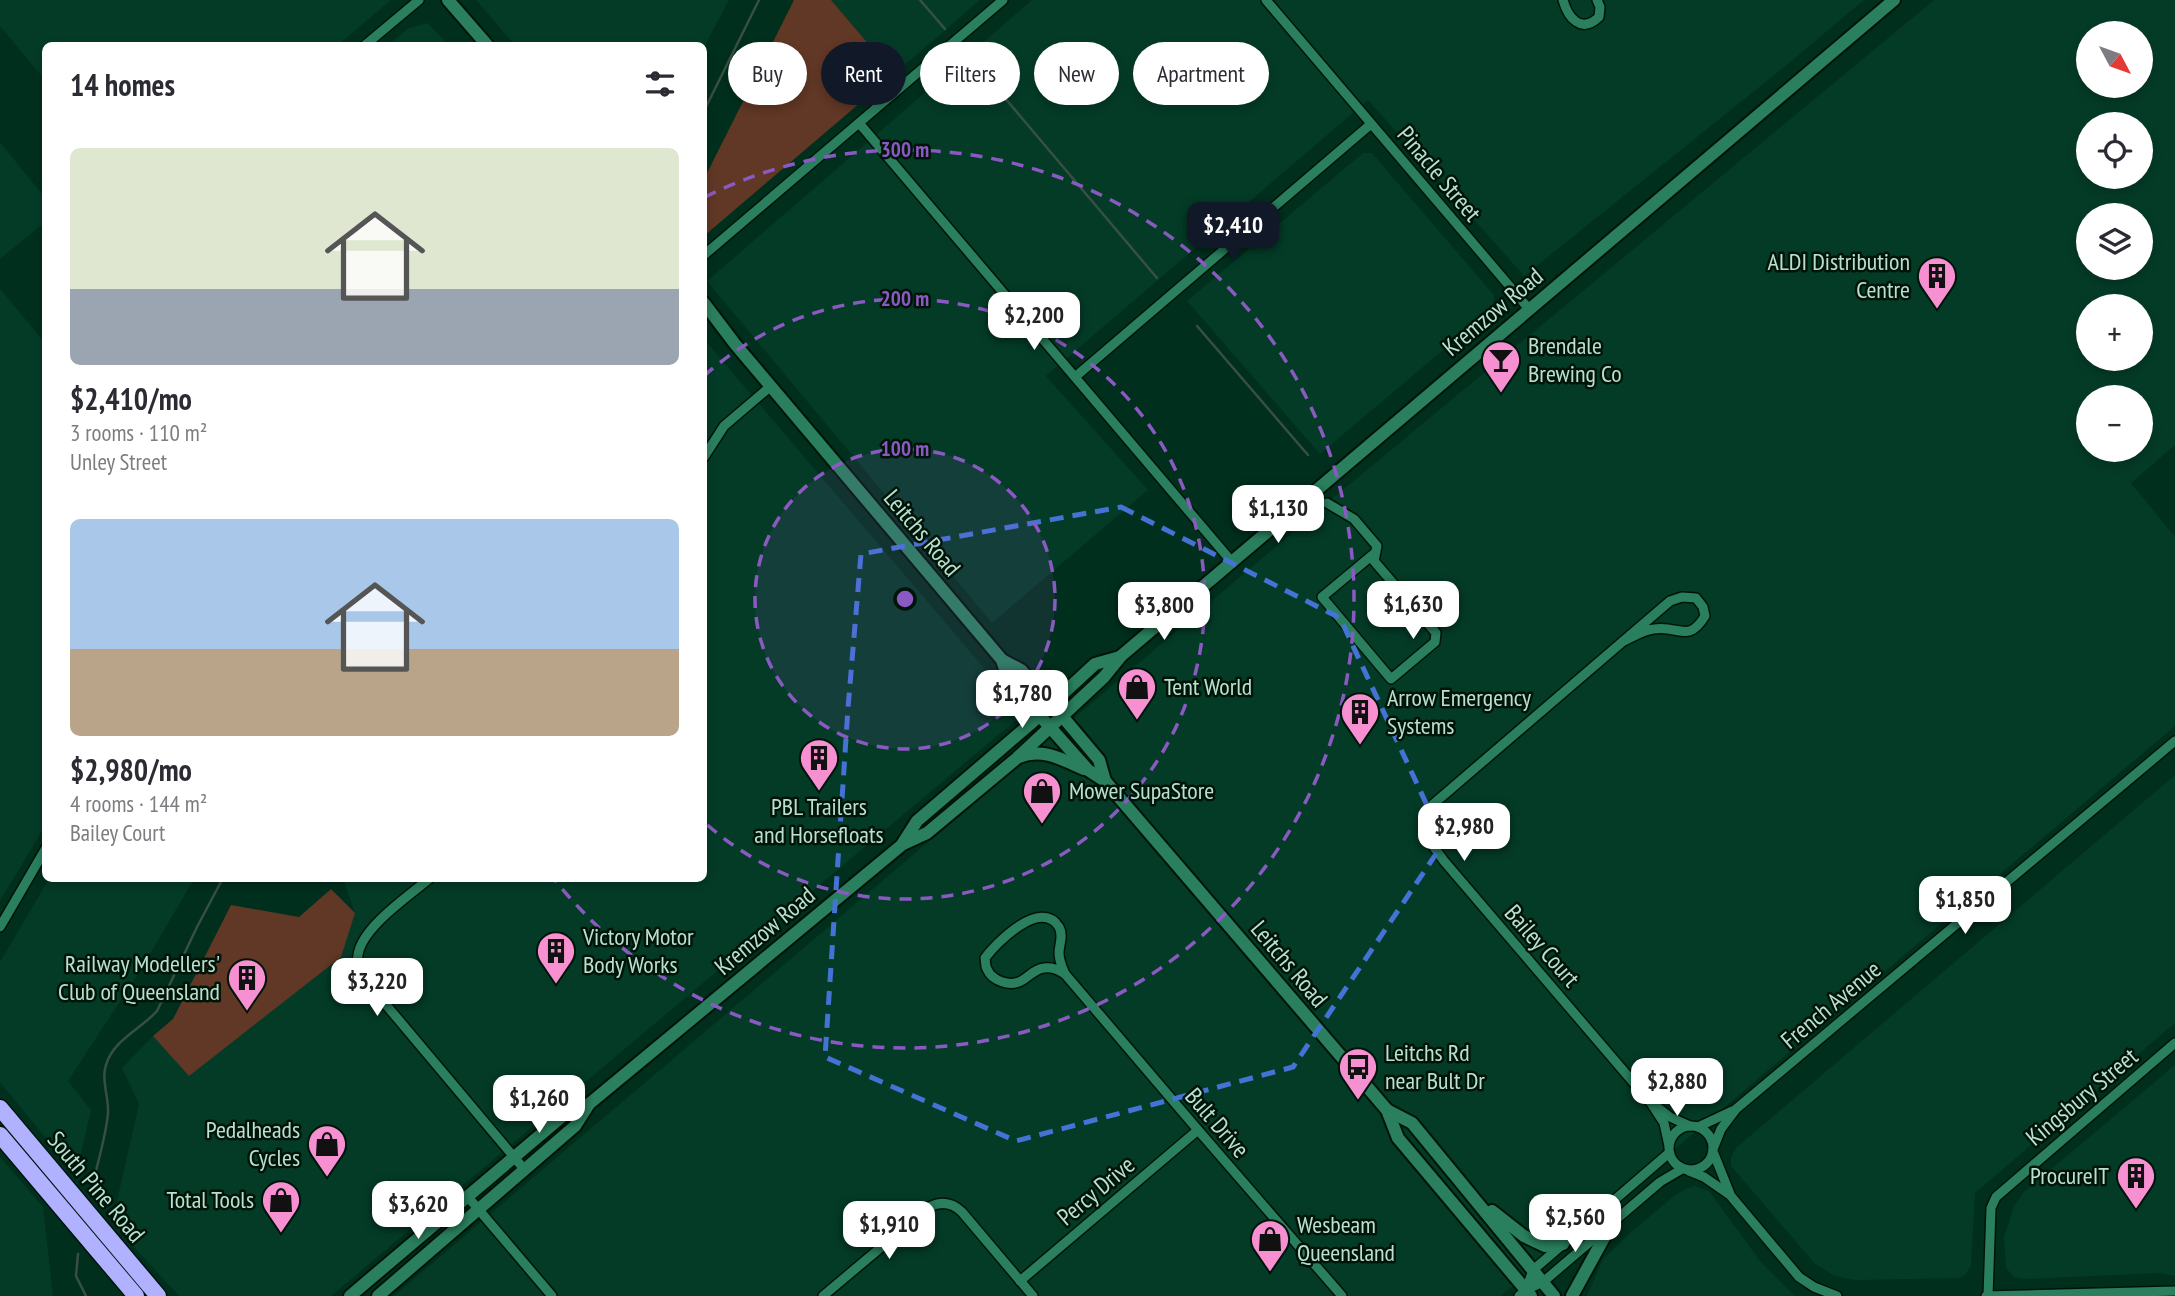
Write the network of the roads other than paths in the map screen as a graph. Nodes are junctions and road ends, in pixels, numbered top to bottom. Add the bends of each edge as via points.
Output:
1 (419, 0) edge
2 (448, 0) edge
3 (1003, 0) edge
4 (1266, 0) edge
5 (1563, 0) edge
6 (1597, 0) edge
7 (1894, 0) edge
8 (369, 42) edge
9 (485, 42) edge
10 (859, 123) junction
11 (1371, 124) junction
12 (707, 252) edge
13 (707, 307) edge
14 (1529, 309) junction
15 (1075, 377) junction
16 (771, 386) junction
17 (707, 452) edge
18 (1327, 503) dead end
19 (1376, 552) junction
20 (1232, 562) junction
21 (1622, 642) junction
22 (1121, 656) junction
23 (1002, 660) junction
24 (1051, 704) junction
25 (1039, 715) junction
26 (1062, 716) junction
27 (1050, 727) junction
28 (2175, 741) edge
29 (1017, 758) junction
30 (1088, 770) junction
31 (1105, 780) junction
32 (902, 844) junction
33 (42, 855) edge
34 (426, 882) edge
35 (0, 927) edge
36 (1065, 974) junction
37 (2175, 1044) edge
38 (1651, 1102) junction
39 (589, 1104) junction
40 (0, 1108) edge
41 (1736, 1109) junction
42 (1387, 1110) junction
43 (1694, 1126) junction
44 (1198, 1130) junction
45 (0, 1135) edge
46 (1669, 1150) junction
47 (1714, 1151) junction
48 (514, 1157) junction
49 (524, 1169) junction
50 (1685, 1170) junction
51 (1451, 1172) junction
52 (1730, 1195) junction
53 (468, 1197) junction
54 (478, 1209) junction
55 (1611, 1225) junction
56 (1563, 1244) junction
57 (1533, 1270) junction
58 (1020, 1281) junction
59 (1543, 1282) junction
60 (2175, 1291) edge
61 (1525, 1294) edge
62 (136, 1296) edge
63 (158, 1296) edge
64 (350, 1296) edge
65 (378, 1296) edge
66 (552, 1296) edge
67 (823, 1296) edge
68 (1033, 1296) edge
69 (1342, 1296) edge
70 (1554, 1296) edge
71 (1572, 1296) edge
72 (1837, 1296) edge
73 (1987, 1296) edge

1 - 8 street
2 - 9 street
3 - 10 street
4 - 11 street, Pinacle Street
5 - 6 street via 1570,16 1586,25 1599,17
7 - 14 street, Kremzow Road
10 - 12 street
10 - 15 street
11 - 14 street, Pinacle Street
11 - 15 street
13 - 16 street, Leitchs Road
14 - 20 street, Kremzow Road
15 - 20 street
16 - 17 street via 724,426
16 - 23 street, Leitchs Road
18 - 19 street via 1354,519 1377,547
19 - 19 street via 1374,561 1436,633 1434,642 1391,679 1322,597
20 - 22 street, Kremzow Road
21 - 21 street, Bailey Court via 1670,601 1696,598 1703,607 1705,617 1698,629 1687,633 1658,628
21 - 38 street, Bailey Court via 1431,806 1425,825 1444,861
22 - 24 street, Kremzow Road via 1095,664
22 - 26 street, Kremzow Road
23 - 24 street, Leitchs Road via 1021,670
23 - 25 street, Leitchs Road via 1009,681
24 - 25 street, Kremzow Road
24 - 26 street, Leitchs Road
25 - 27 street, Leitchs Road
25 - 32 street, Kremzow Road via 916,821
26 - 27 street, Kremzow Road
26 - 31 street, Leitchs Road via 1099,760
27 - 29 street, Kremzow Road
27 - 30 street, Leitchs Road
28 - 41 street, French Avenue
29 - 30 street via 1030,752 1049,754
29 - 32 street, Kremzow Road via 927,834
30 - 31 street, Leitchs Road
31 - 42 street, Leitchs Road
32 - 39 street, Kremzow Road
33 - 35 street
34 - 48 street via 367,934 358,964 366,981
36 - 36 street via 1042,968 1008,984 987,970 985,958 1029,919 1041,916 1059,926
36 - 44 street, Bult Drive
37 - 73 street, Kingsbury Street via 1996,1197 1991,1208
38 - 43 street, Bailey Court via 1670,1117
38 - 46 street, Bailey Court via 1664,1123
39 - 48 street, Kremzow Road via 565,1114
39 - 49 street, Kremzow Road via 575,1126
40 - 63 highway, South Pine Road
41 - 43 street, French Avenue
41 - 47 street, French Avenue via 1721,1129
42 - 51 street, Leitchs Road via 1412,1123
42 - 61 street, Leitchs Road via 1398,1138
43 - 46 street via 1678,1130
43 - 47 street via 1709,1135
44 - 58 street, Percy Drive
44 - 69 street, Bult Drive
45 - 62 highway, South Pine Road
46 - 50 street via 1676,1165
46 - 56 street
47 - 50 street via 1703,1167
47 - 52 street
48 - 49 street
48 - 53 street, Kremzow Road
49 - 54 street, Kremzow Road
50 - 52 street
50 - 55 street via 1660,1181
51 - 56 street via 1524,1236 1545,1246
51 - 57 street, Leitchs Road
52 - 72 street via 1799,1277
53 - 54 street
53 - 64 street, Kremzow Road
54 - 65 street, Kremzow Road
54 - 66 street
55 - 59 street
55 - 71 street
56 - 57 street
57 - 59 street, Leitchs Road
57 - 61 street
58 - 67 street via 959,1208 940,1203 929,1207
58 - 68 street
59 - 61 street
59 - 70 street, Leitchs Road
60 - 73 street

